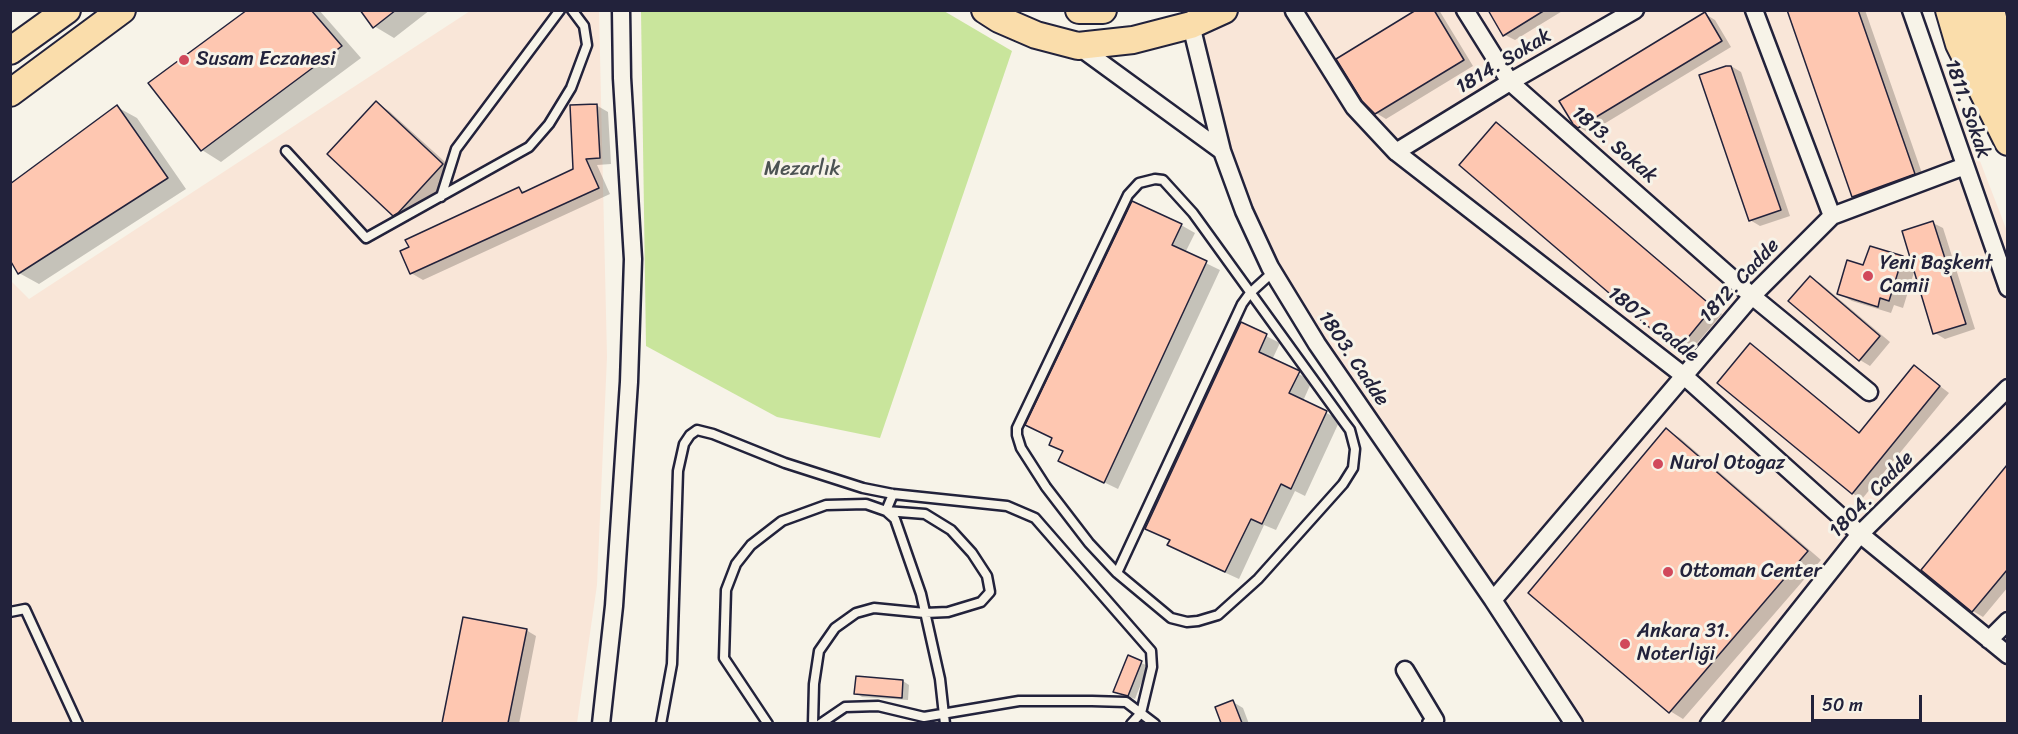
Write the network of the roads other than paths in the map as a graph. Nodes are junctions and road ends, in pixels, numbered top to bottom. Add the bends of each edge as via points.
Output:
1 (67, 10) edge
2 (123, 10) edge
3 (560, 10) edge
4 (572, 10) edge
5 (621, 10) edge
6 (986, 10) edge
7 (1079, 10) edge
8 (1103, 10) edge
9 (1224, 10) edge
10 (1465, 10) edge
11 (1635, 10) edge
12 (1754, 10) edge
13 (1911, 10) edge
14 (1949, 10) edge
15 (1971, 10) edge
16 (1991, 10) edge
17 (1295, 11) edge
18 (1191, 26) junction
19 (1078, 46) junction
20 (10, 51) edge
21 (2007, 52) edge
22 (1510, 82) junction
23 (10, 93) edge
24 (2007, 96) edge
25 (2007, 142) edge
26 (286, 151) dead end
27 (1222, 151) junction
28 (1396, 152) junction
29 (1965, 166) junction
30 (441, 197) junction
31 (1832, 216) junction
32 (1273, 272) junction
33 (2007, 288) edge
34 (1250, 293) junction
35 (1752, 296) junction
36 (1683, 375) junction
37 (2007, 387) edge
38 (1869, 392) dead end
39 (893, 494) junction
40 (886, 511) junction
41 (1860, 534) junction
42 (1117, 573) junction
43 (1493, 600) junction
44 (10, 612) edge
45 (925, 613) junction
46 (2007, 621) edge
47 (1989, 640) junction
48 (2007, 655) edge
49 (1405, 670) dead end
50 (944, 712) junction
51 (1141, 713) junction
52 (1435, 722) edge
53 (78, 723) edge
54 (601, 723) edge
55 (662, 723) edge
56 (768, 723) edge
57 (813, 723) edge
58 (820, 723) edge
59 (945, 723) edge
60 (1131, 723) edge
61 (1155, 723) edge
62 (1574, 723) edge
63 (1709, 723) edge

1 - 20 main road
2 - 23 main road
3 - 30 lane via 456,149
4 - 30 lane via 584,26 587,45 571,88 549,124 529,147
5 - 54 street via 633,259 614,606
6 - 19 main road via 1036,35
7 - 8 main road
9 - 18 main road
10 - 22 street, 1813. Sokak
11 - 22 street, 1814. Sokak
12 - 31 street
13 - 29 street, 1811. Sokak
14 - 25 main road via 1959,44
15 - 24 main road via 1981,44
16 - 21 main road
17 - 28 street, 1807. Cadde via 1354,107
18 - 19 main road via 1133,40
18 - 27 street, 1803. Cadde
19 - 27 street
22 - 28 street, 1814. Sokak
22 - 35 street, 1813. Sokak
26 - 30 lane via 366,238
27 - 32 street, 1803. Cadde
28 - 36 street, 1807. Cadde
29 - 31 street
29 - 33 street, 1811. Sokak
31 - 35 street, 1812. Cadde
32 - 34 lane
32 - 43 street, 1803. Cadde via 1317,344
34 - 42 lane
34 - 42 lane via 1350,430 1356,449 1353,468 1258,579 1218,615 1187,622 1171,618
34 - 42 lane via 1193,213 1163,180 1147,180 1133,189 1017,428 1021,448 1046,487
35 - 36 street, 1812. Cadde
35 - 38 street, 1813. Sokak
36 - 41 street, 1807. Cadde
36 - 43 street, 1812. Cadde
37 - 41 street, 1804. Cadde
39 - 40 lane
39 - 51 lane via 1006,506 1035,518 1151,651 1152,667
39 - 55 lane via 785,463 713,434 697,430 690,435 678,471 672,664
40 - 45 lane via 895,519
40 - 45 lane via 925,514 951,530 987,576 990,592 981,602 948,612
40 - 56 lane via 866,504 826,505 782,521 751,545 736,564 726,590 724,658
41 - 47 street, 1807. Cadde
41 - 63 street, 1804. Cadde
43 - 62 street, 1803. Cadde
44 - 53 lane via 25,609
45 - 50 lane
45 - 57 lane via 874,608 856,613 835,628 819,651
46 - 47 street
47 - 48 street, 1807. Cadde
49 - 52 street
50 - 51 lane via 1019,701 1092,701 1126,702
50 - 58 lane via 924,717 878,706 845,708
50 - 59 lane
51 - 60 lane
51 - 61 lane

